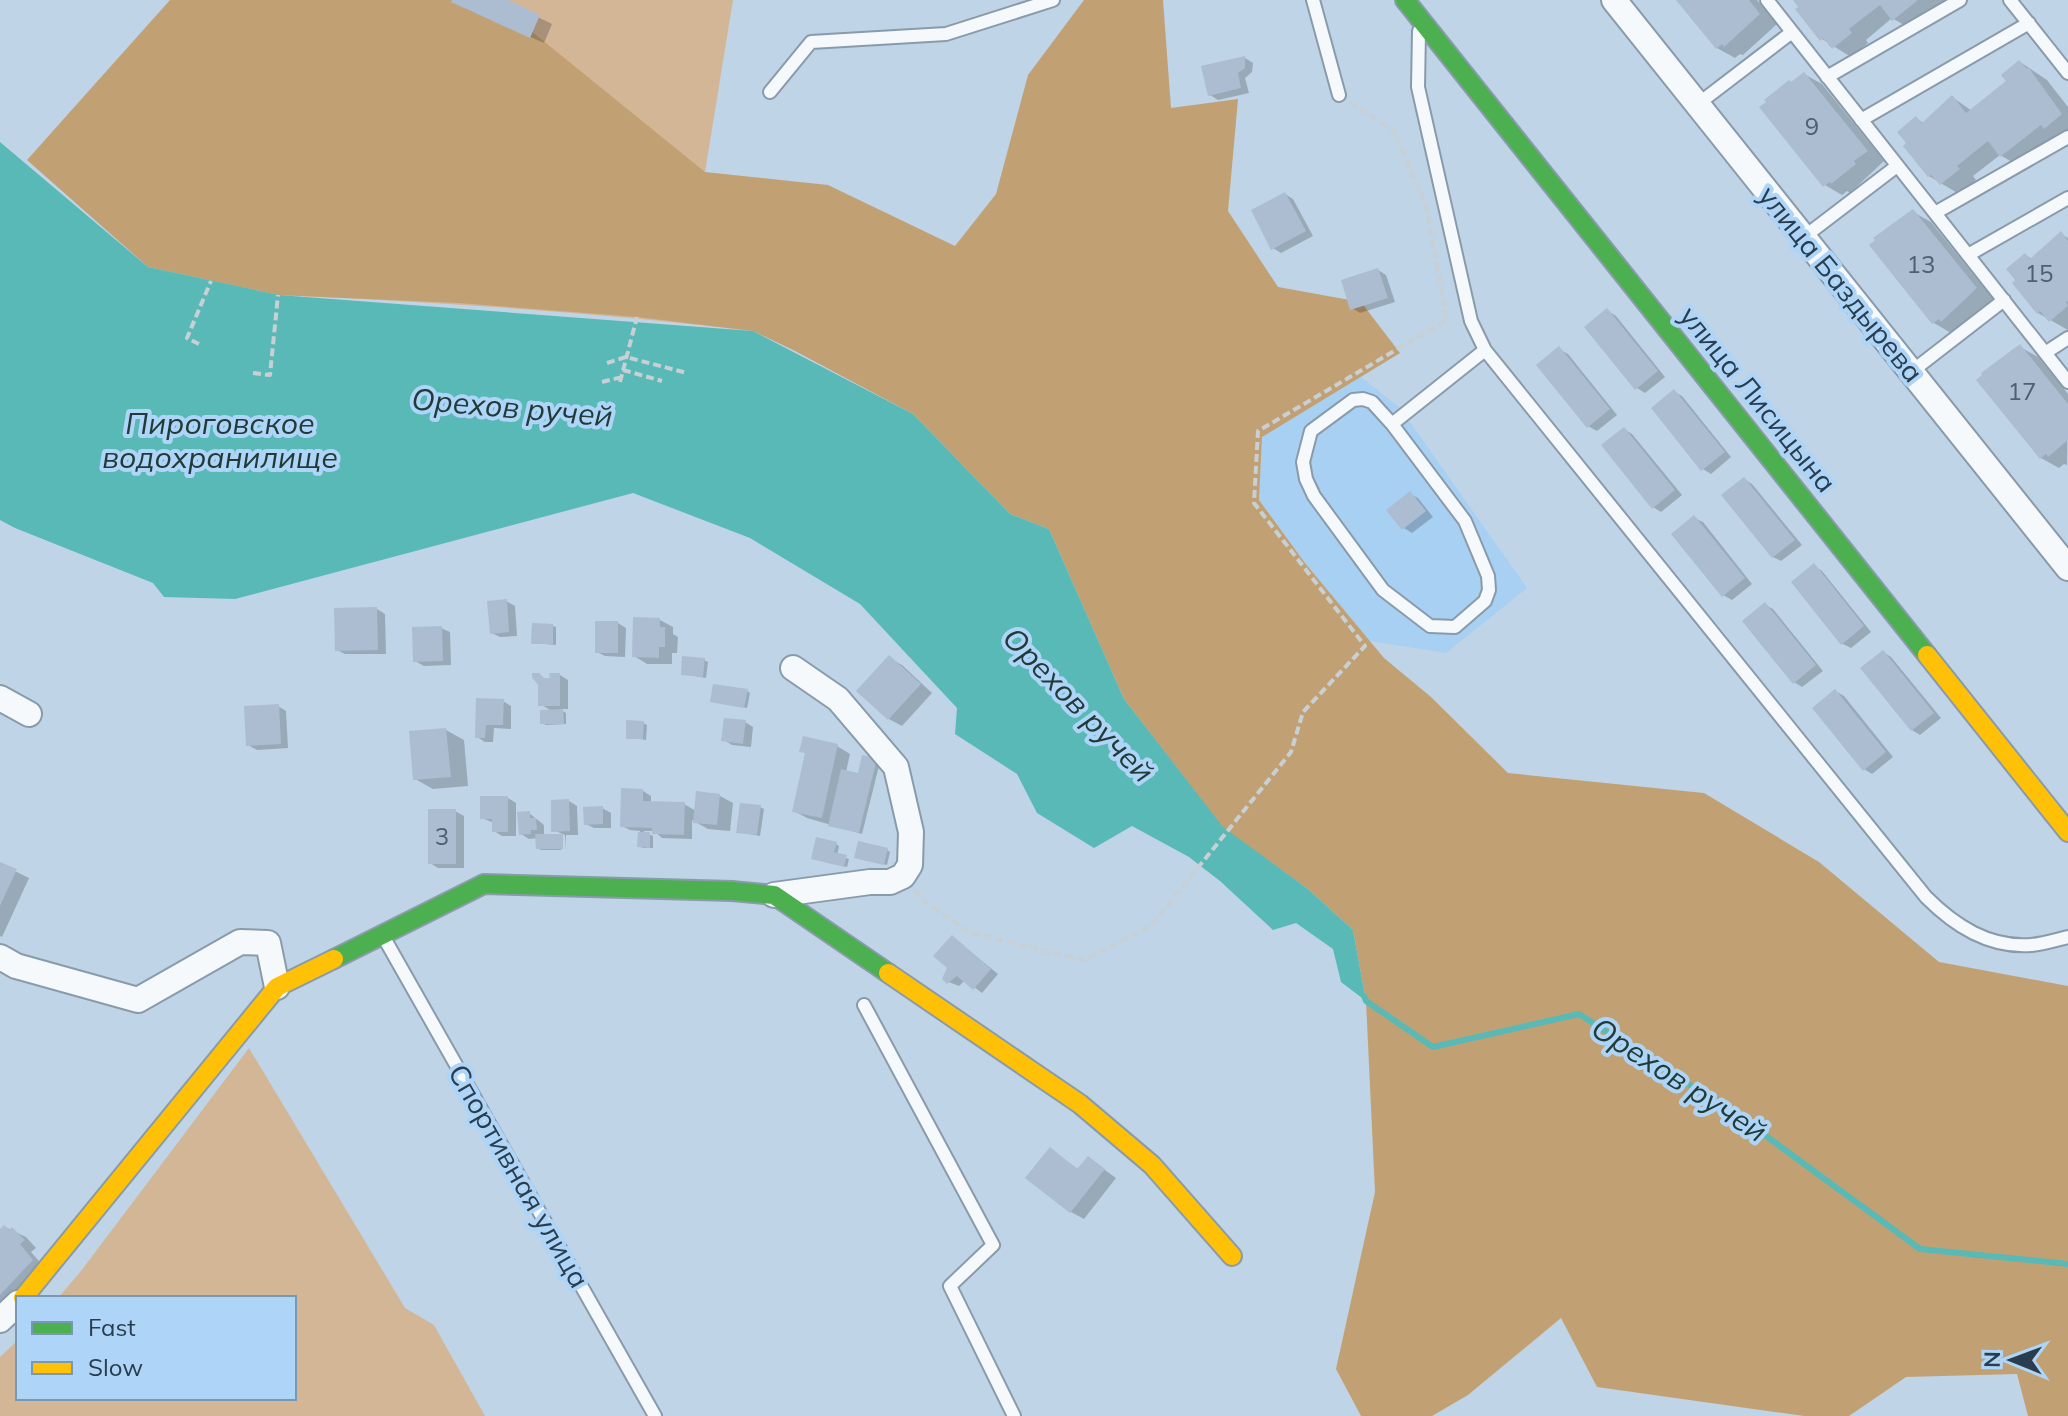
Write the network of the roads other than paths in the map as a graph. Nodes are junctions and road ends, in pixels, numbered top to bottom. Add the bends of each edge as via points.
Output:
1 (1053, 0) edge
2 (1313, 0) edge
3 (1405, 0) edge
4 (1614, 0) edge
5 (1767, 0) edge
6 (1960, 0) edge
7 (2010, 0) edge
8 (1419, 18) junction
9 (2029, 23) junction
10 (1792, 32) junction
11 (2068, 73) edge
12 (1827, 77) junction
13 (770, 92) dead end
14 (1339, 95) road end
15 (1698, 104) junction
16 (1861, 120) junction
17 (2068, 137) edge
18 (1897, 166) junction
19 (2068, 198) edge
20 (1935, 213) junction
21 (1804, 237) junction
22 (1968, 255) junction
23 (2004, 300) junction
24 (2068, 338) edge
25 (1485, 350) junction
26 (2045, 353) junction
27 (1911, 372) junction
28 (2068, 382) edge
29 (1392, 424) junction
30 (2060, 544) edge
31 (2068, 568) edge
32 (793, 668) dead end
33 (0, 698) edge
34 (29, 714) dead end
35 (2068, 832) edge
36 (774, 895) junction
37 (383, 936) junction
38 (2068, 937) edge
39 (0, 957) edge
40 (277, 987) junction
41 (864, 1005) dead end
42 (1232, 1256) dead end
43 (25, 1296) edge
44 (16, 1305) edge
45 (0, 1320) edge
46 (655, 1416) edge
47 (1014, 1416) edge

1 - 13 lane via 946,34 811,42
2 - 14 lane
3 - 8 street, улица Лисицына
4 - 15 street, улица Баздырева
5 - 10 lane
6 - 12 lane
7 - 9 lane
8 - 25 lane via 1418,87 1471,321
8 - 35 street, улица Лисицына
9 - 11 lane
9 - 16 lane
10 - 12 lane
10 - 15 lane
12 - 16 lane
15 - 21 street, улица Баздырева
16 - 18 lane
17 - 20 lane
18 - 20 lane
18 - 21 lane
19 - 22 lane
20 - 22 lane
21 - 27 street, улица Баздырева
22 - 23 lane
23 - 26 lane
23 - 27 lane
24 - 26 lane
25 - 29 lane
25 - 38 lane via 1926,897 1948,919 1987,941 2031,945
26 - 28 lane
27 - 30 street, улица Баздырева
29 - 29 lane via 1372,402 1353,400 1311,431 1303,462 1306,479 1383,590 1430,626 1455,627 1485,601 1488,576 1465,521
30 - 31 street, улица Баздырева
32 - 36 street via 838,699 896,767 911,832 910,865 890,882
33 - 34 street
36 - 37 street via 484,884
36 - 42 street via 1080,1104 1152,1165
37 - 40 street
37 - 46 lane, Спортивная улица
39 - 40 street via 138,1000 240,942 268,943
40 - 43 street
41 - 47 lane via 993,1245 950,1286
44 - 45 street

